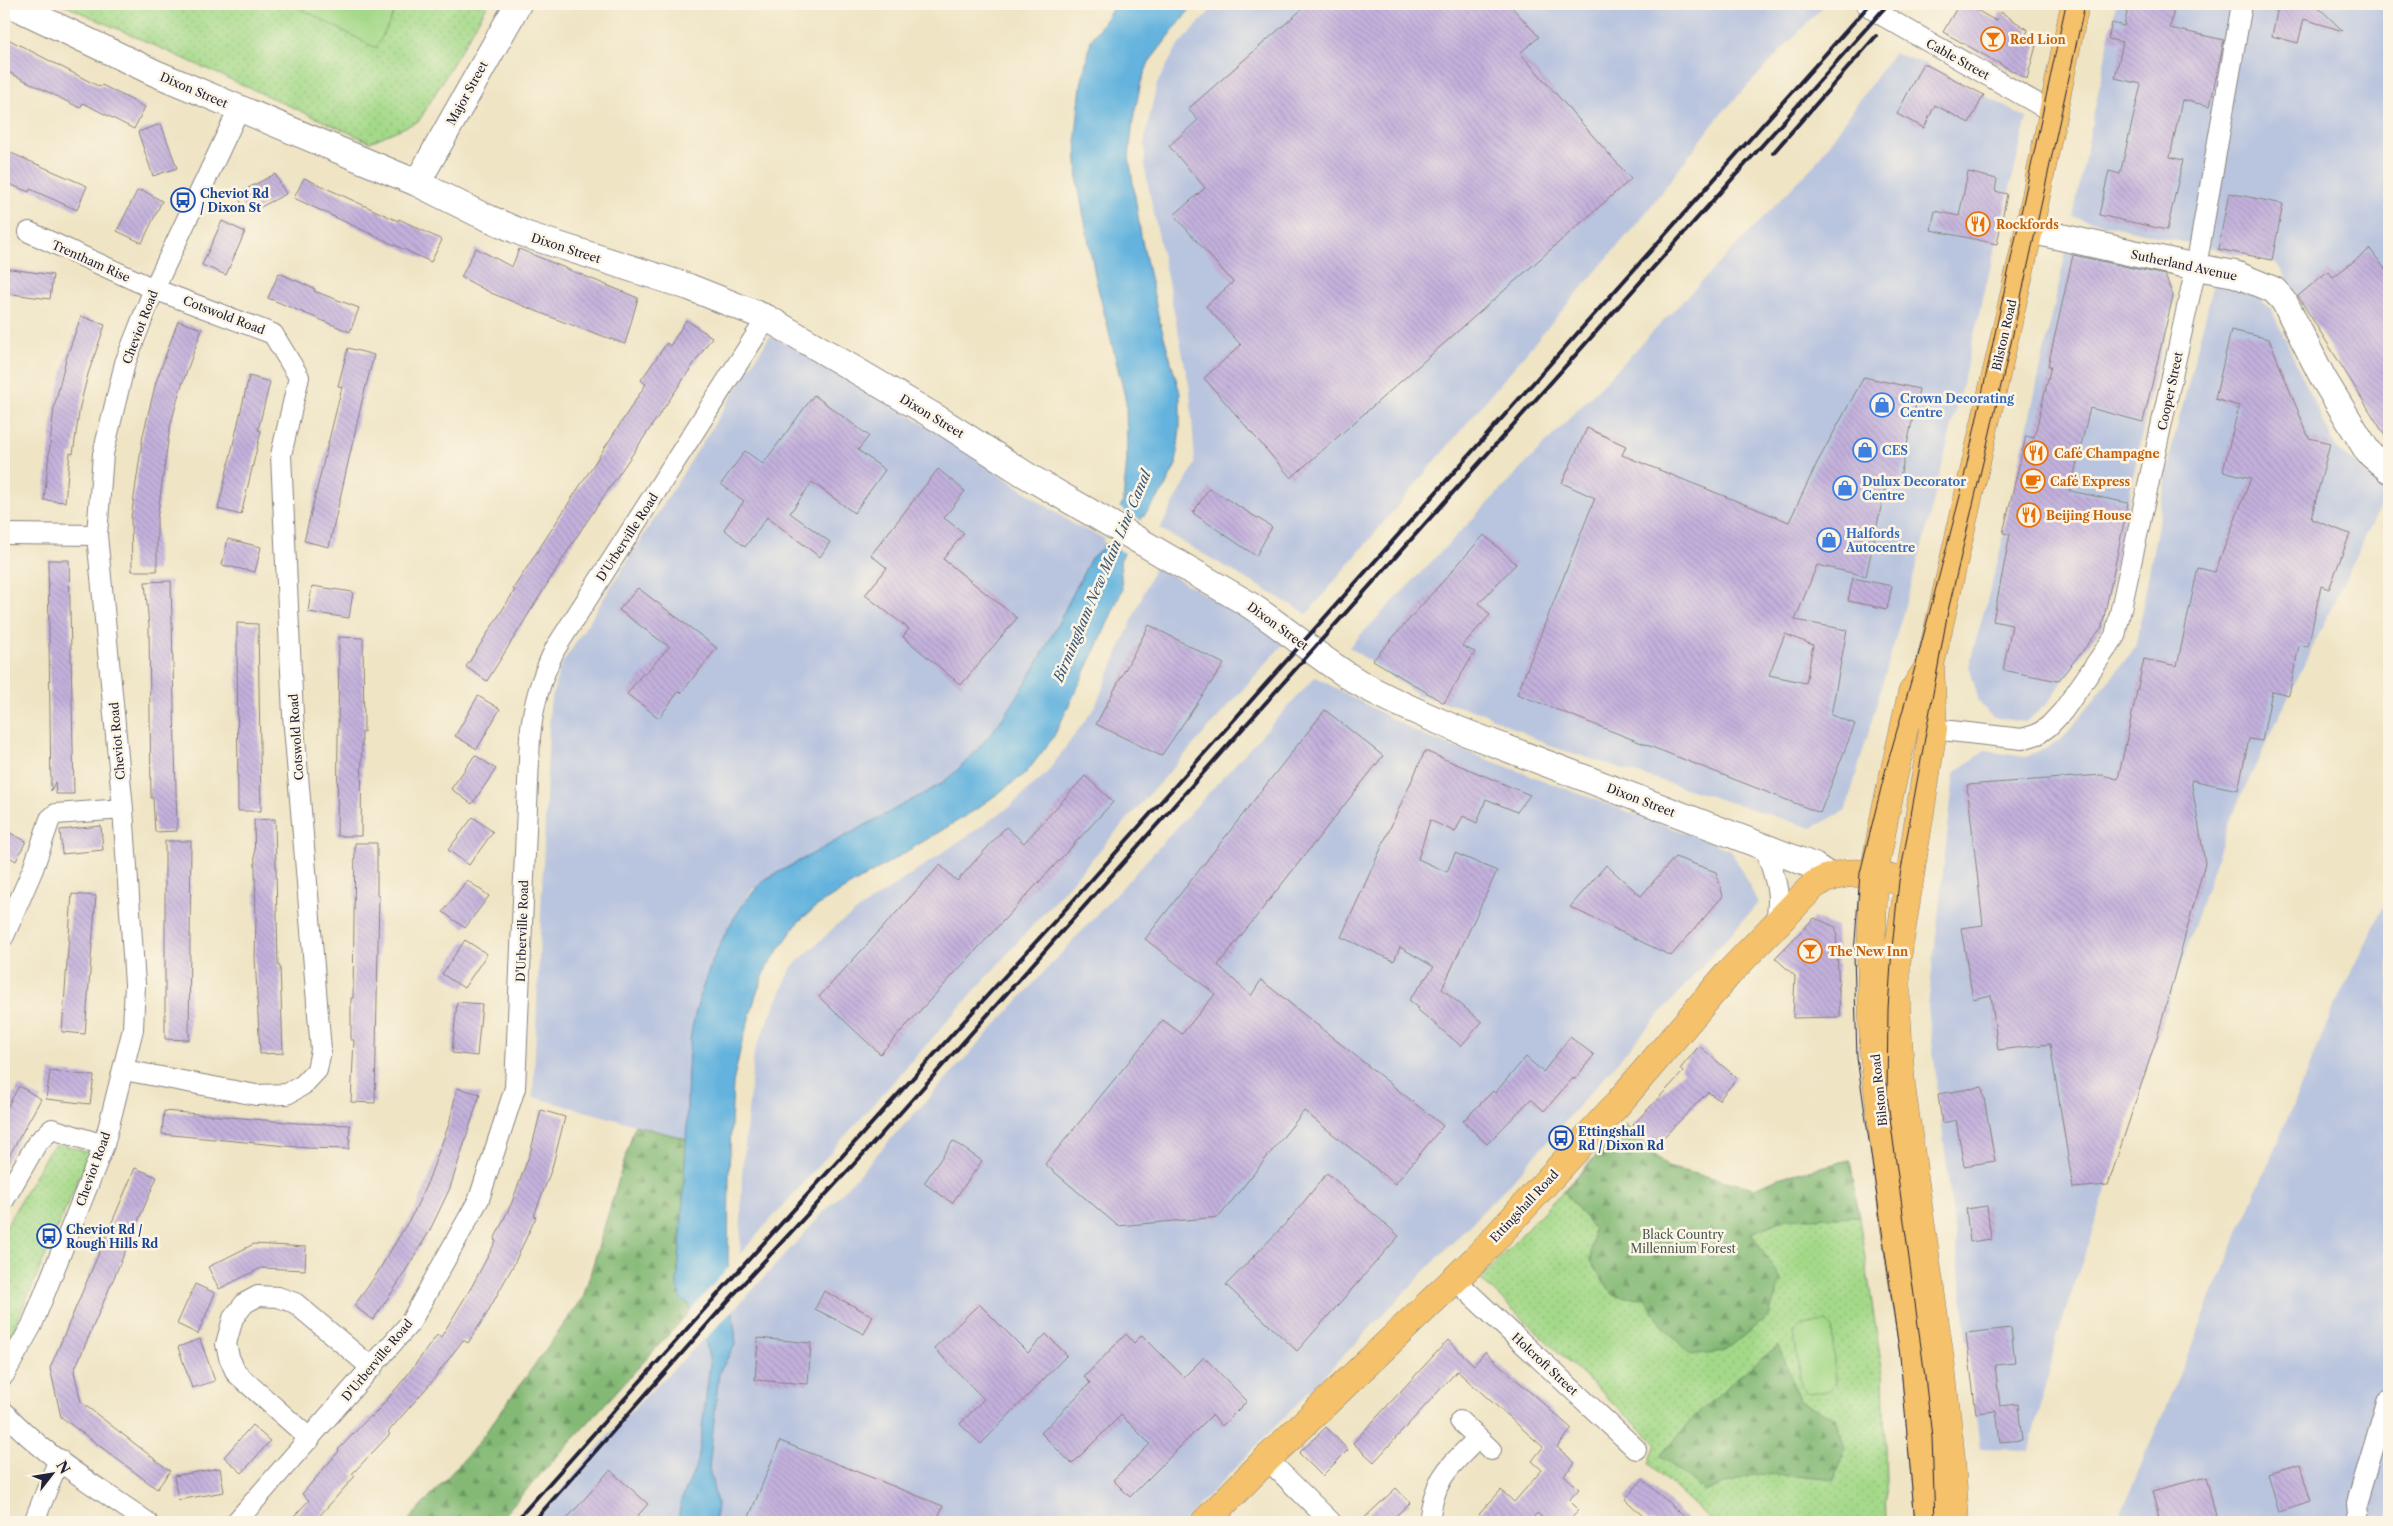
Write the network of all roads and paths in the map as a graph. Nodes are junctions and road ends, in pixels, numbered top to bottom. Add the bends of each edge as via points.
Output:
1 (10, 4) edge
2 (518, 4) edge
3 (1866, 4) edge
4 (2076, 4) edge
5 (2242, 4) edge
6 (239, 109) junction
7 (2052, 112) junction
8 (417, 183) junction
9 (2029, 230) junction
10 (29, 232) dead end
11 (2196, 267) junction
12 (154, 289) junction
13 (767, 318) junction
14 (2389, 470) edge
15 (4, 534) edge
16 (98, 535) junction
17 (1930, 665) junction
18 (1933, 729) junction
19 (124, 809) junction
20 (1765, 847) junction
21 (1874, 874) junction
22 (1829, 876) junction
23 (1908, 885) junction
24 (1774, 924) junction
25 (4, 936) edge
26 (124, 1070) junction
27 (104, 1145) junction
28 (4, 1200) edge
29 (1454, 1280) junction
30 (372, 1368) junction
31 (4, 1375) edge
32 (2387, 1402) dead end
33 (4, 1412) edge
34 (1460, 1421) dead end
35 (310, 1439) junction
36 (1636, 1449) dead end
37 (59, 1459) junction
38 (1267, 1459) junction
39 (34, 1522) edge
40 (147, 1522) edge
41 (236, 1522) edge
42 (1204, 1522) edge
43 (1331, 1522) edge
44 (1429, 1522) edge
45 (1928, 1522) edge
46 (1955, 1522) edge
47 (2359, 1522) edge

1 - 6 street, Dixon Street
2 - 8 street, Major Street
3 - 7 street, Cable Street
4 - 7 main road, Bilston Road
5 - 11 street, Cooper Street
6 - 8 street, Dixon Street
6 - 12 street, Cheviot Road
7 - 9 main road, Bilston Road
8 - 13 street, Dixon Street via 527,235 689,287
9 - 11 street, Sutherland Avenue
9 - 17 main road, Bilston Road
10 - 12 street, Trentham Rise
11 - 14 street, Sutherland Avenue via 2234,274 2274,290 2284,300 2345,415 2368,452
11 - 18 street, Cooper Street via 2116,636 2062,711 2038,734 2022,739
12 - 16 street, Cheviot Road via 125,363 103,454
12 - 26 street, Cotswold Road via 273,334 299,377 281,456 293,715 321,1050 317,1070 303,1085 287,1094 256,1095
13 - 20 street, Dixon Street via 1270,618 1321,658 1402,705 1459,730
13 - 30 street, D'Urberville Road via 555,649 542,677 534,703 530,736 515,1088 479,1198 410,1323
15 - 16 street
16 - 19 street, Cheviot Road
17 - 18 main road, Bilston Road
17 - 21 main road, Bilston Road via 1912,693
18 - 23 main road, Bilston Road
19 - 25 street via 56,814 50,819
19 - 26 street, Cheviot Road via 136,984 133,1029
20 - 22 street, Dixon Street via 1814,866
20 - 24 street via 1778,889 1779,907
21 - 22 main road
21 - 23 main road
21 - 45 main road, Bilston Road via 1871,953 1874,1055 1894,1224 1914,1354
22 - 24 main road, Ettingshall Road via 1814,885
23 - 46 main road, Bilston Road via 1896,966 1901,1086 1941,1366
24 - 29 main road, Ettingshall Road via 1614,1108
26 - 27 street, Cheviot Road
27 - 28 street via 52,1129 37,1143
27 - 31 street, Cheviot Road via 32,1325
29 - 36 street, Holcroft Street
29 - 38 main road, Ettingshall Road
30 - 35 street, D'Urberville Road
30 - 35 street via 295,1303 278,1297 258,1296 245,1303 233,1318 226,1344 236,1373
32 - 47 street via 2357,1503
33 - 37 street via 16,1426
34 - 44 street via 1484,1444 1445,1472 1431,1500
35 - 41 street, D'Urberville Road
37 - 39 street
37 - 40 street
38 - 42 main road, Ettingshall Road
38 - 43 street

